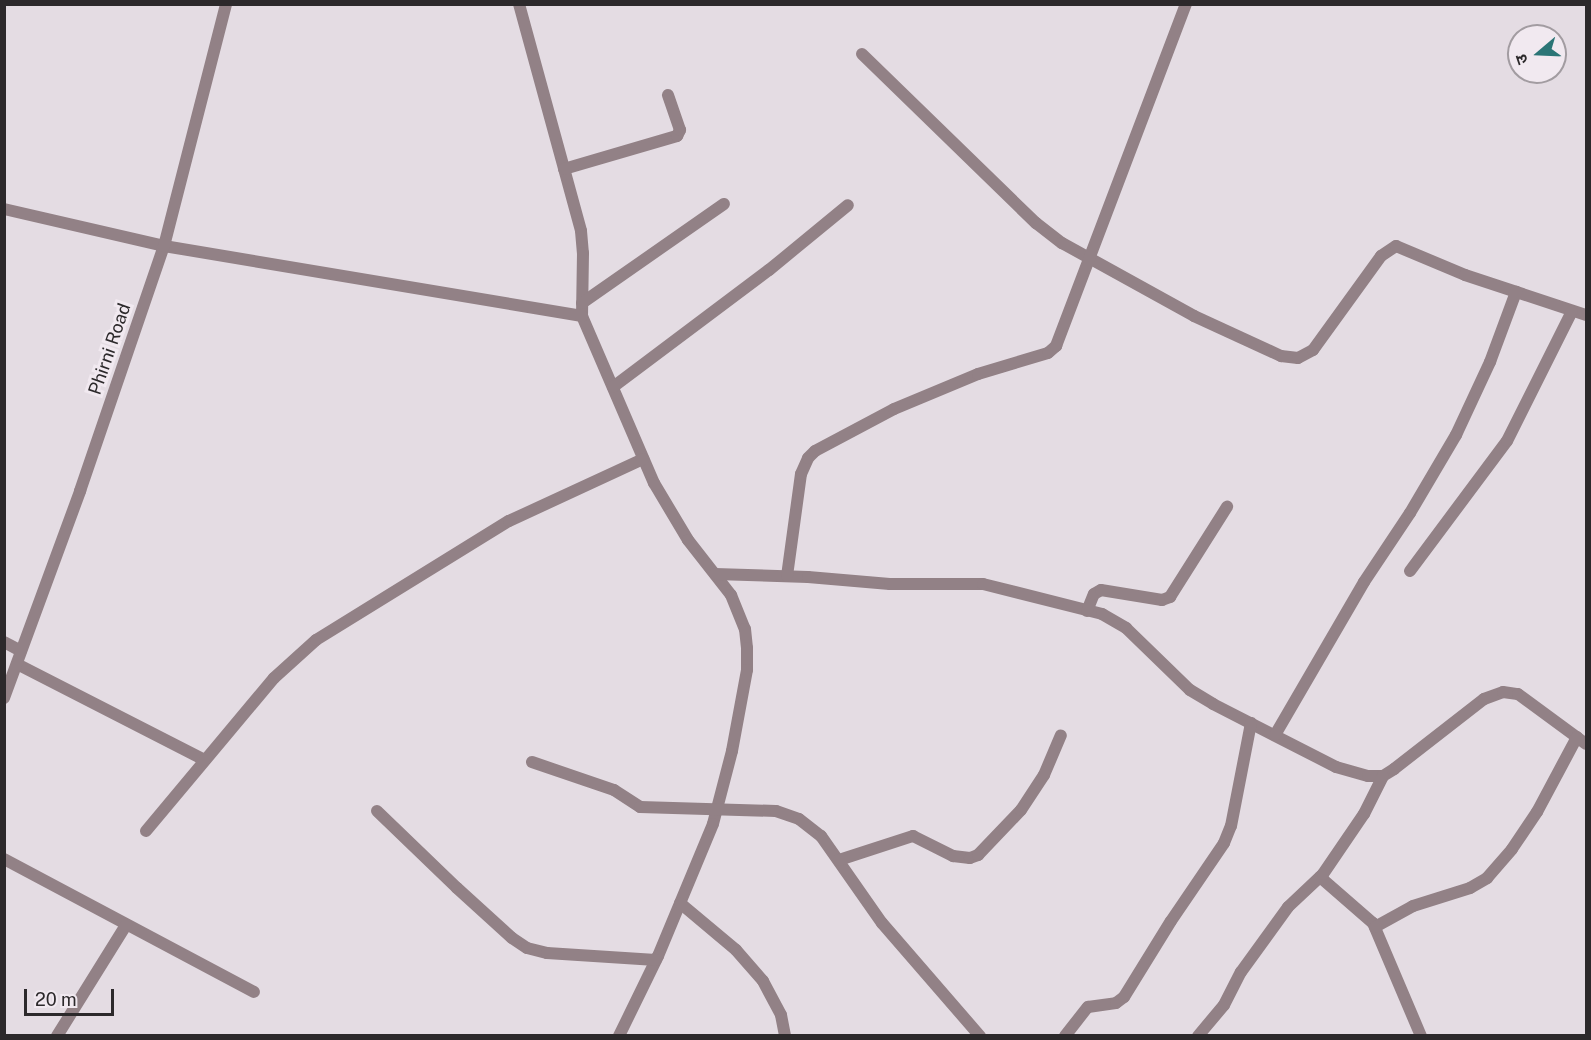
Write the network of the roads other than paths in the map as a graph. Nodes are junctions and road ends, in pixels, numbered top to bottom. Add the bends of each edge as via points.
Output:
1 (226, 4) edge
2 (519, 4) edge
3 (1186, 4) edge
4 (862, 54) dead end
5 (668, 95) dead end
6 (564, 170) junction
7 (724, 204) dead end
8 (848, 205) dead end
9 (4, 209) edge
10 (164, 246) junction
11 (1089, 258) junction
12 (1516, 292) junction
13 (582, 309) junction
14 (1572, 310) junction
15 (1587, 315) edge
16 (613, 387) junction
17 (643, 459) junction
18 (1227, 507) dead end
19 (1410, 571) dead end
20 (715, 574) junction
21 (787, 576) junction
22 (1087, 611) junction
23 (4, 642) edge
24 (21, 651) junction
25 (17, 664) junction
26 (4, 698) edge
27 (1251, 723) junction
28 (1061, 735) dead end
29 (1275, 735) junction
30 (1582, 741) edge
31 (205, 760) junction
32 (532, 762) dead end
33 (1383, 776) junction
34 (717, 809) junction
35 (377, 811) dead end
36 (146, 831) dead end
37 (4, 859) edge
38 (839, 860) junction
39 (1320, 877) junction
40 (680, 903) junction
41 (126, 925) junction
42 (1375, 927) junction
43 (656, 960) junction
44 (254, 992) dead end
45 (57, 1035) edge
46 (619, 1035) edge
47 (785, 1035) edge
48 (980, 1035) edge
49 (1065, 1035) edge
50 (1198, 1035) edge
51 (1421, 1035) edge

1 - 10 street, Phirni Road
2 - 6 street
3 - 11 street
4 - 11 street via 1036,223
5 - 6 street via 680,130 677,136
6 - 13 street via 581,231
7 - 13 street
8 - 16 street via 769,270
9 - 10 street
10 - 13 street
10 - 24 street, Phirni Road
11 - 12 street via 1194,316 1290,358 1313,350 1391,247 1400,246
11 - 21 street via 1053,350 978,374 894,410 825,445 808,458 801,474
12 - 14 street
12 - 29 street via 1490,362 1456,435
13 - 16 street
14 - 15 street
14 - 19 street via 1507,441
16 - 17 street
17 - 20 street via 688,540
17 - 31 street via 535,507 336,626 274,678
18 - 22 street via 1170,597 1162,600 1101,590 1094,594
20 - 21 street
20 - 34 street via 739,611 746,629 747,648 747,670 732,751
21 - 22 street via 890,584 983,584
22 - 27 street via 1115,620 1190,690
23 - 24 street
24 - 25 street, Phirni Road
25 - 26 street, Phirni Road
25 - 31 street
27 - 29 street
27 - 49 street via 1231,826 1224,843 1124,997 1116,1003 1088,1007
28 - 38 street via 1022,810 978,855 953,856 913,836
29 - 33 street via 1336,767
30 - 33 street via 1518,694 1494,694
30 - 42 street via 1512,849 1487,878 1470,888 1413,906
31 - 36 street
32 - 34 street via 614,790 640,807
33 - 39 street via 1364,814
34 - 38 street via 788,813 809,825
34 - 40 street
35 - 43 street via 527,948 547,953
37 - 41 street
38 - 48 street via 882,923
39 - 42 street via 1362,911
39 - 50 street via 1288,907 1241,972 1224,1005
40 - 43 street
40 - 47 street via 736,950 763,981 781,1015
41 - 44 street
41 - 45 street
42 - 51 street
43 - 46 street

